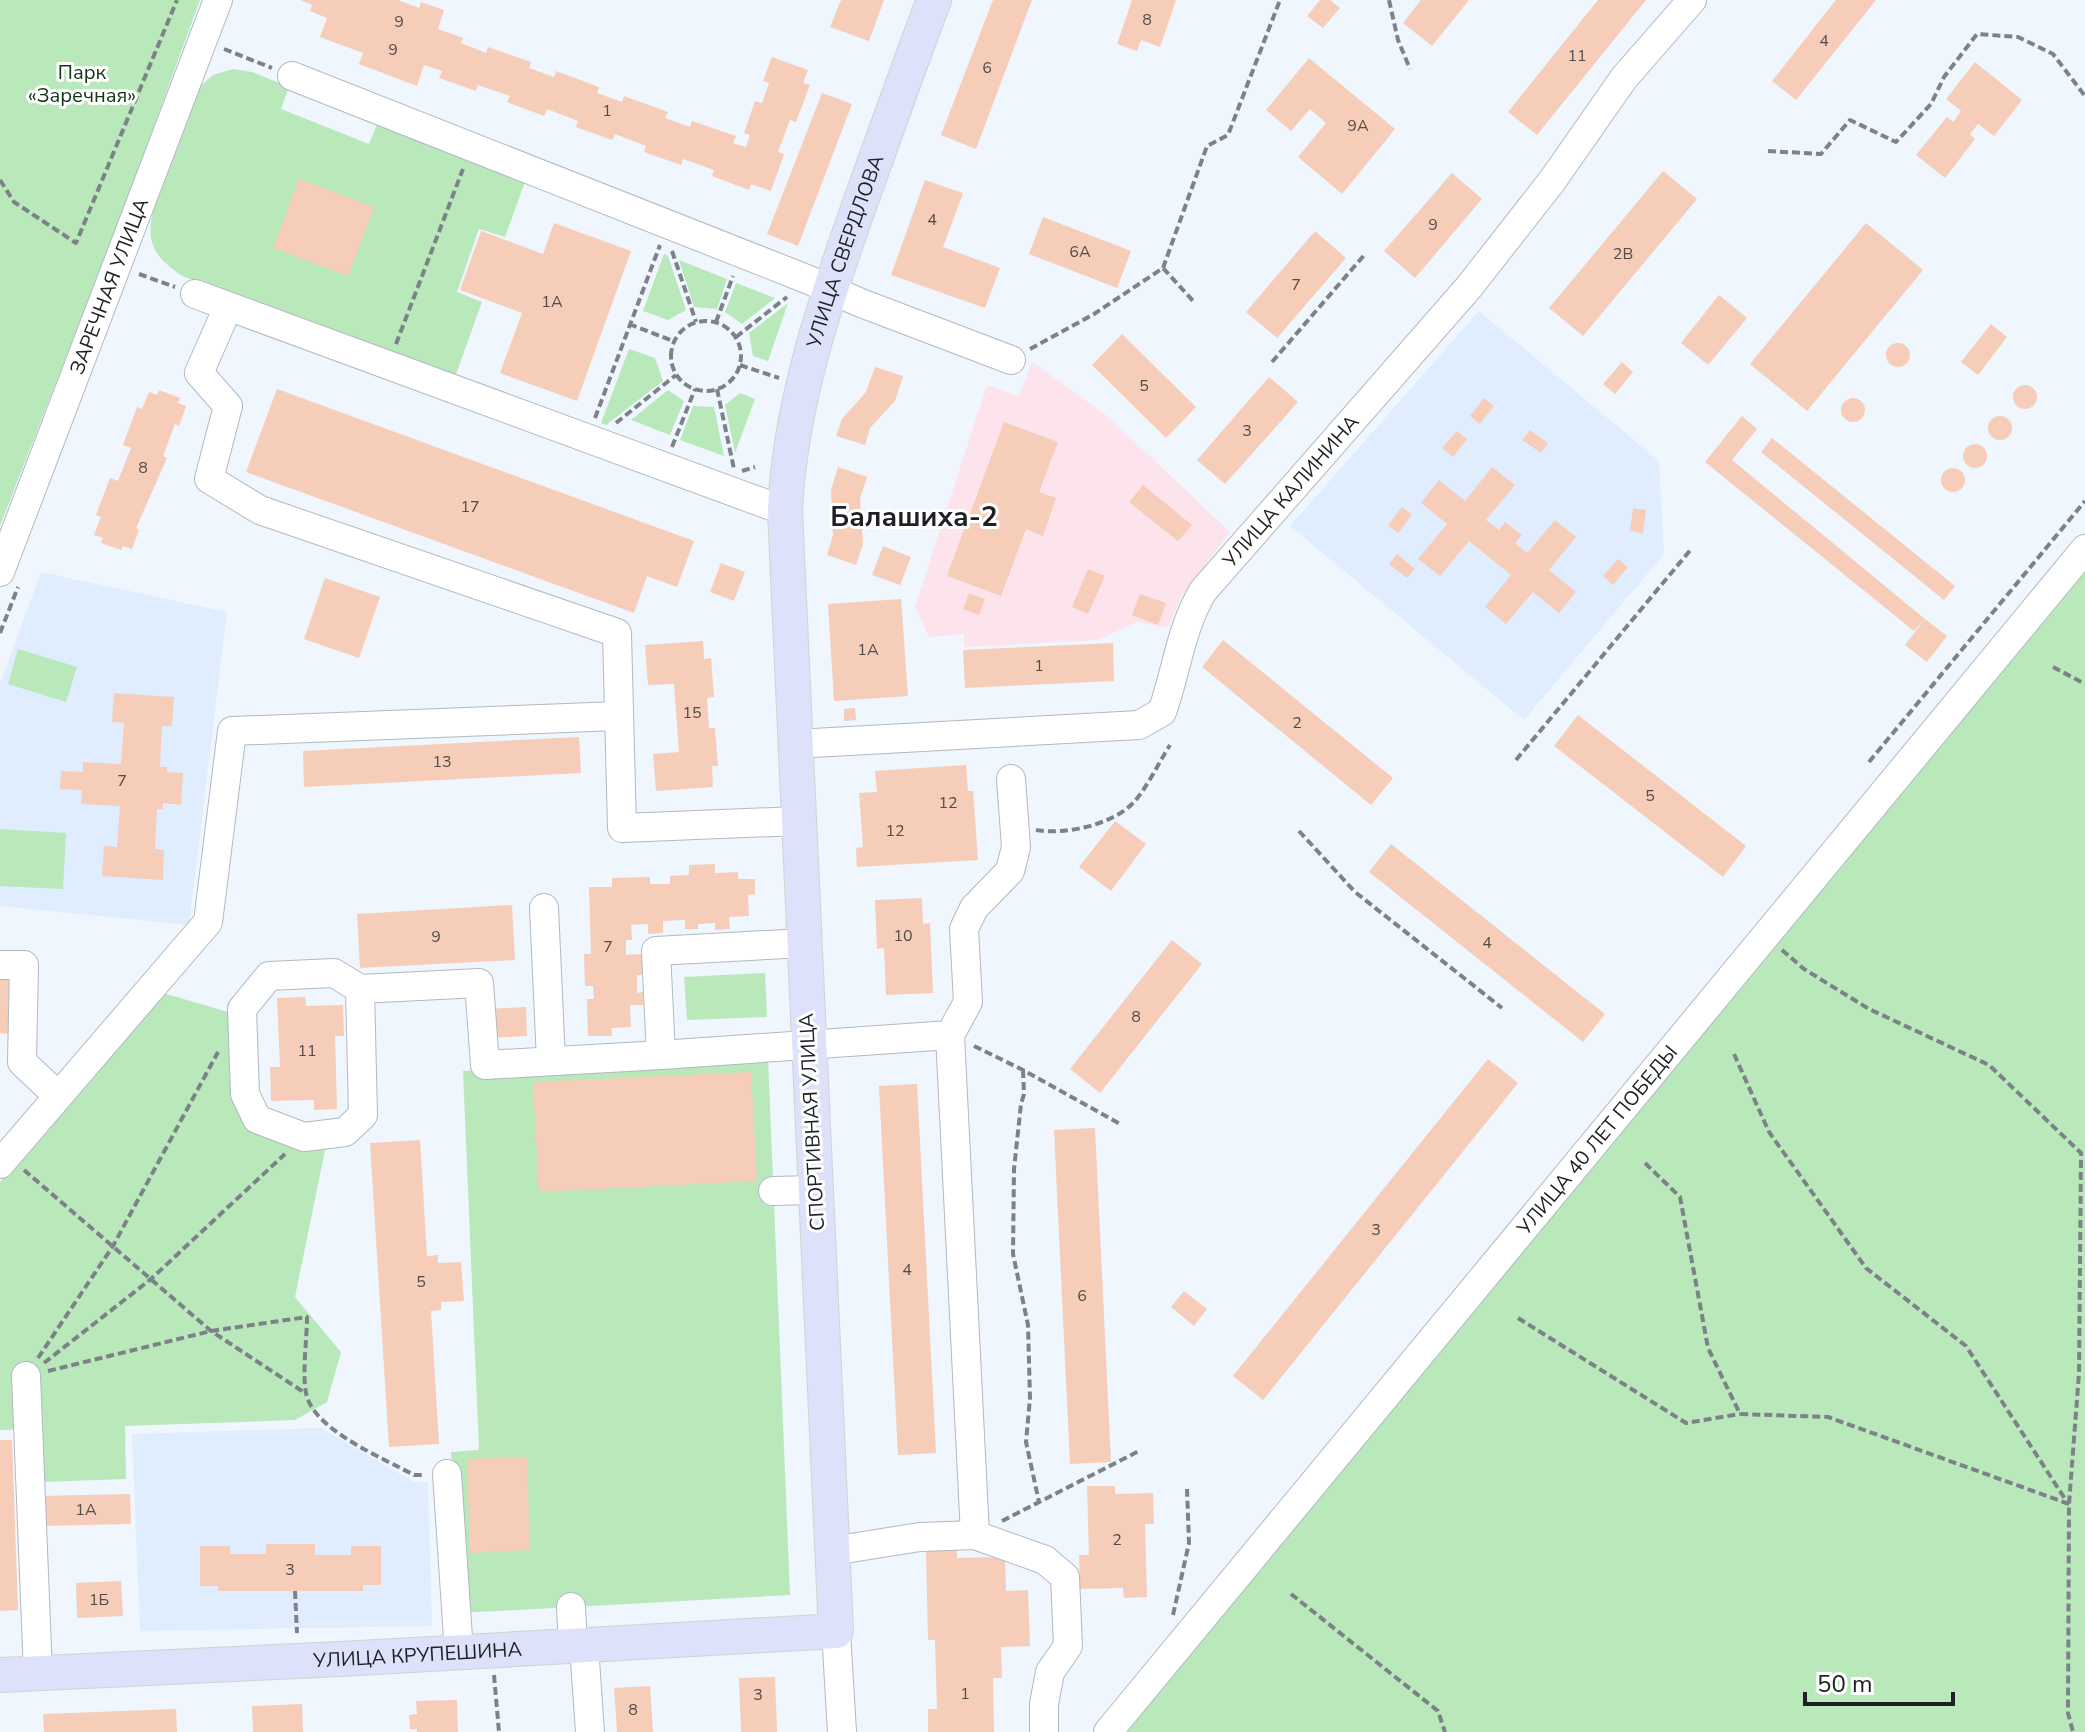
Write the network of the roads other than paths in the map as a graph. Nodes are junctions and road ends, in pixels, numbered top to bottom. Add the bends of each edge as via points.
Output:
1 (218, 0) edge
2 (934, 0) edge
3 (1692, 0) edge
4 (292, 76) road end
5 (829, 289) junction
6 (195, 294) road end
7 (228, 307) junction
8 (1011, 360) road end
9 (785, 511) junction
10 (2085, 549) edge
11 (0, 572) edge
12 (618, 716) junction
13 (795, 744) junction
14 (1011, 779) dead end
15 (798, 821) junction
16 (544, 908) dead end
17 (803, 943) junction
18 (0, 965) edge
19 (360, 989) junction
20 (950, 1035) junction
21 (808, 1045) junction
22 (661, 1055) junction
23 (551, 1061) junction
24 (58, 1096) junction
25 (4, 1159) edge
26 (815, 1190) junction
27 (773, 1191) dead end
28 (26, 1376) road end
29 (447, 1474) road end
30 (975, 1535) junction
31 (832, 1551) junction
32 (571, 1607) dead end
33 (836, 1631) junction
34 (579, 1646) junction
35 (459, 1653) junction
36 (38, 1673) junction
37 (0, 1675) edge
38 (590, 1732) edge
39 (842, 1732) edge
40 (1044, 1732) edge
41 (1108, 1732) edge

1 - 11 street, ЗАРЕЧНАЯ УЛИЦА
2 - 5 main road, УЛИЦА СВЕРДЛОВА
3 - 13 street, УЛИЦА КАЛИНИНА via 1624,78 1469,287 1203,591 1190,613 1162,712 1139,725
4 - 5 street
5 - 8 street
5 - 9 main road, УЛИЦА СВЕРДЛОВА via 809,357
6 - 7 street
7 - 9 street
7 - 12 street via 199,373 228,406 209,479 260,510 617,633
9 - 13 main road, СПОРТИВНАЯ УЛИЦА
10 - 41 street, УЛИЦА 40 ЛЕТ ПОБЕДЫ
12 - 15 street via 622,828
12 - 24 street via 232,731 208,922
13 - 15 main road, СПОРТИВНАЯ УЛИЦА
14 - 20 street via 1016,847 1010,871 974,908 964,929 968,1002
15 - 17 main road, СПОРТИВНАЯ УЛИЦА
16 - 23 street
17 - 21 main road, СПОРТИВНАЯ УЛИЦА
17 - 22 street via 656,951
18 - 24 street via 24,965 22,1062
19 - 19 street via 334,973 269,976 242,1009 245,1094 257,1119 304,1137 345,1132 363,1115
19 - 23 street via 479,983 485,1065
20 - 21 street
20 - 30 street
21 - 22 street
21 - 26 main road, СПОРТИВНАЯ УЛИЦА
22 - 23 street
24 - 25 street
26 - 27 street
26 - 31 main road, СПОРТИВНАЯ УЛИЦА
28 - 36 street
29 - 35 street
30 - 31 street via 920,1537
30 - 40 street via 1045,1560 1065,1577 1068,1646 1050,1672
31 - 33 main road, СПОРТИВНАЯ УЛИЦА
32 - 34 street
33 - 34 main road, УЛИЦА КРУПЕШИНА
33 - 39 street, СПОРТИВНАЯ УЛИЦА
34 - 35 main road, УЛИЦА КРУПЕШИНА
34 - 38 street
35 - 36 main road, УЛИЦА КРУПЕШИНА
36 - 37 main road, УЛИЦА КРУПЕШИНА

